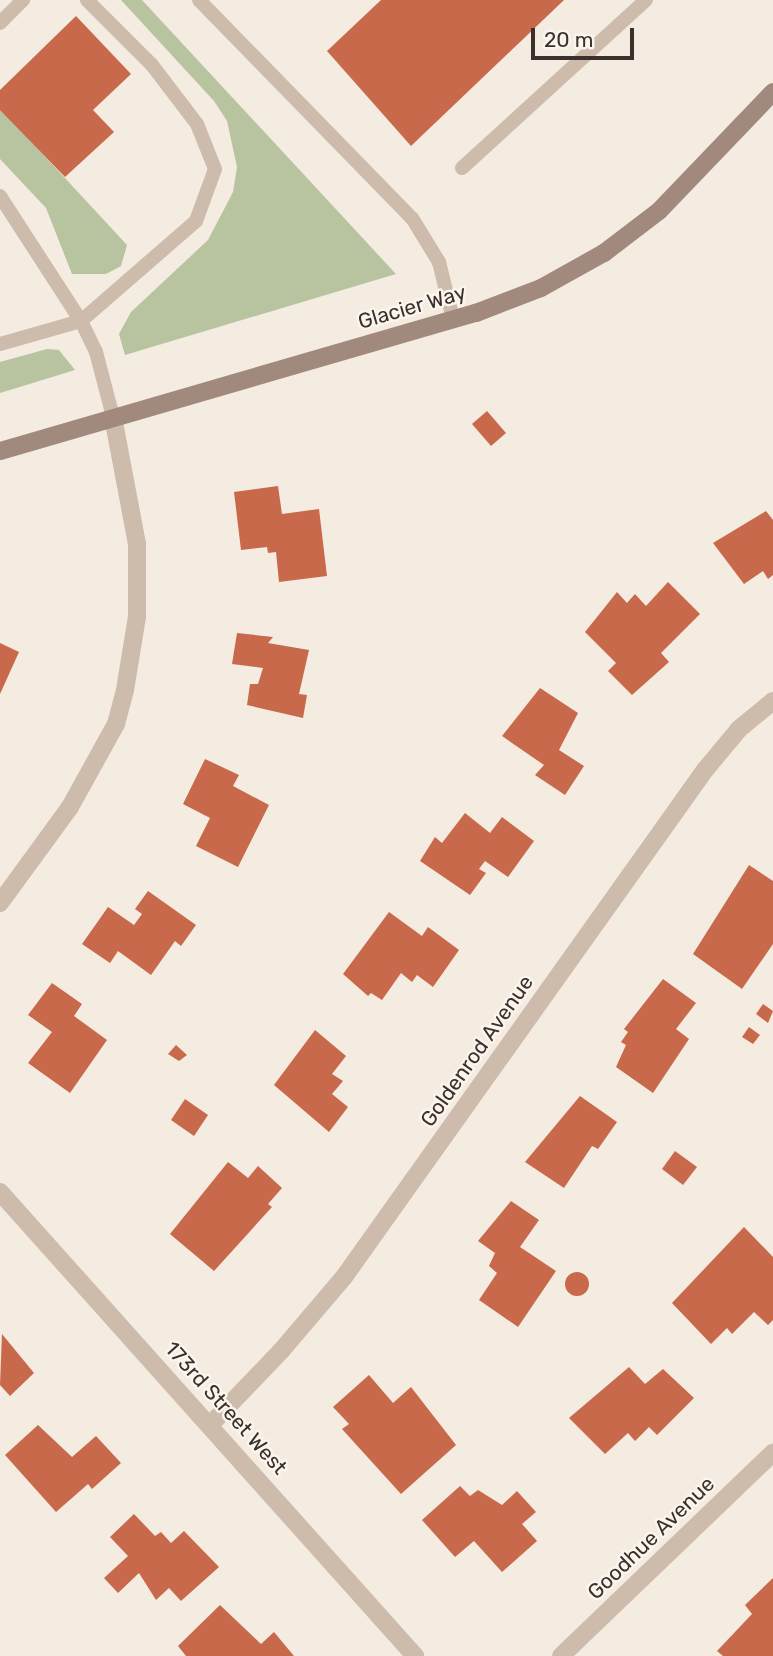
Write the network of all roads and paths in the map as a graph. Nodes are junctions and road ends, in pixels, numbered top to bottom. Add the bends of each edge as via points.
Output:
1 (23, 0) edge
2 (87, 0) edge
3 (199, 0) edge
4 (646, 0) edge
5 (0, 23) edge
6 (773, 92) edge
7 (462, 169) dead end
8 (0, 196) edge
9 (453, 319) junction
10 (81, 321) junction
11 (0, 344) edge
12 (114, 418) junction
13 (0, 451) edge
14 (773, 701) edge
15 (0, 903) edge
16 (0, 1192) edge
17 (211, 1423) junction
18 (773, 1453) edge
19 (415, 1656) edge
20 (561, 1656) edge

1 - 5 lane
2 - 10 lane via 152,65 197,124 215,169 196,221
3 - 9 lane via 412,218 439,262
4 - 7 lane
6 - 9 street, Glacier Way via 659,211 604,253 541,288
8 - 10 lane
9 - 12 street, Glacier Way
10 - 11 lane
10 - 12 lane via 96,352
12 - 13 street, Glacier Way
12 - 15 street via 137,544 137,617 125,690 116,724 70,807
14 - 17 street, Goldenrod Avenue via 739,729 705,770 344,1277 282,1351
16 - 17 street, 173rd Street West
17 - 19 street, 173rd Street West
18 - 20 street, Goodhue Avenue

